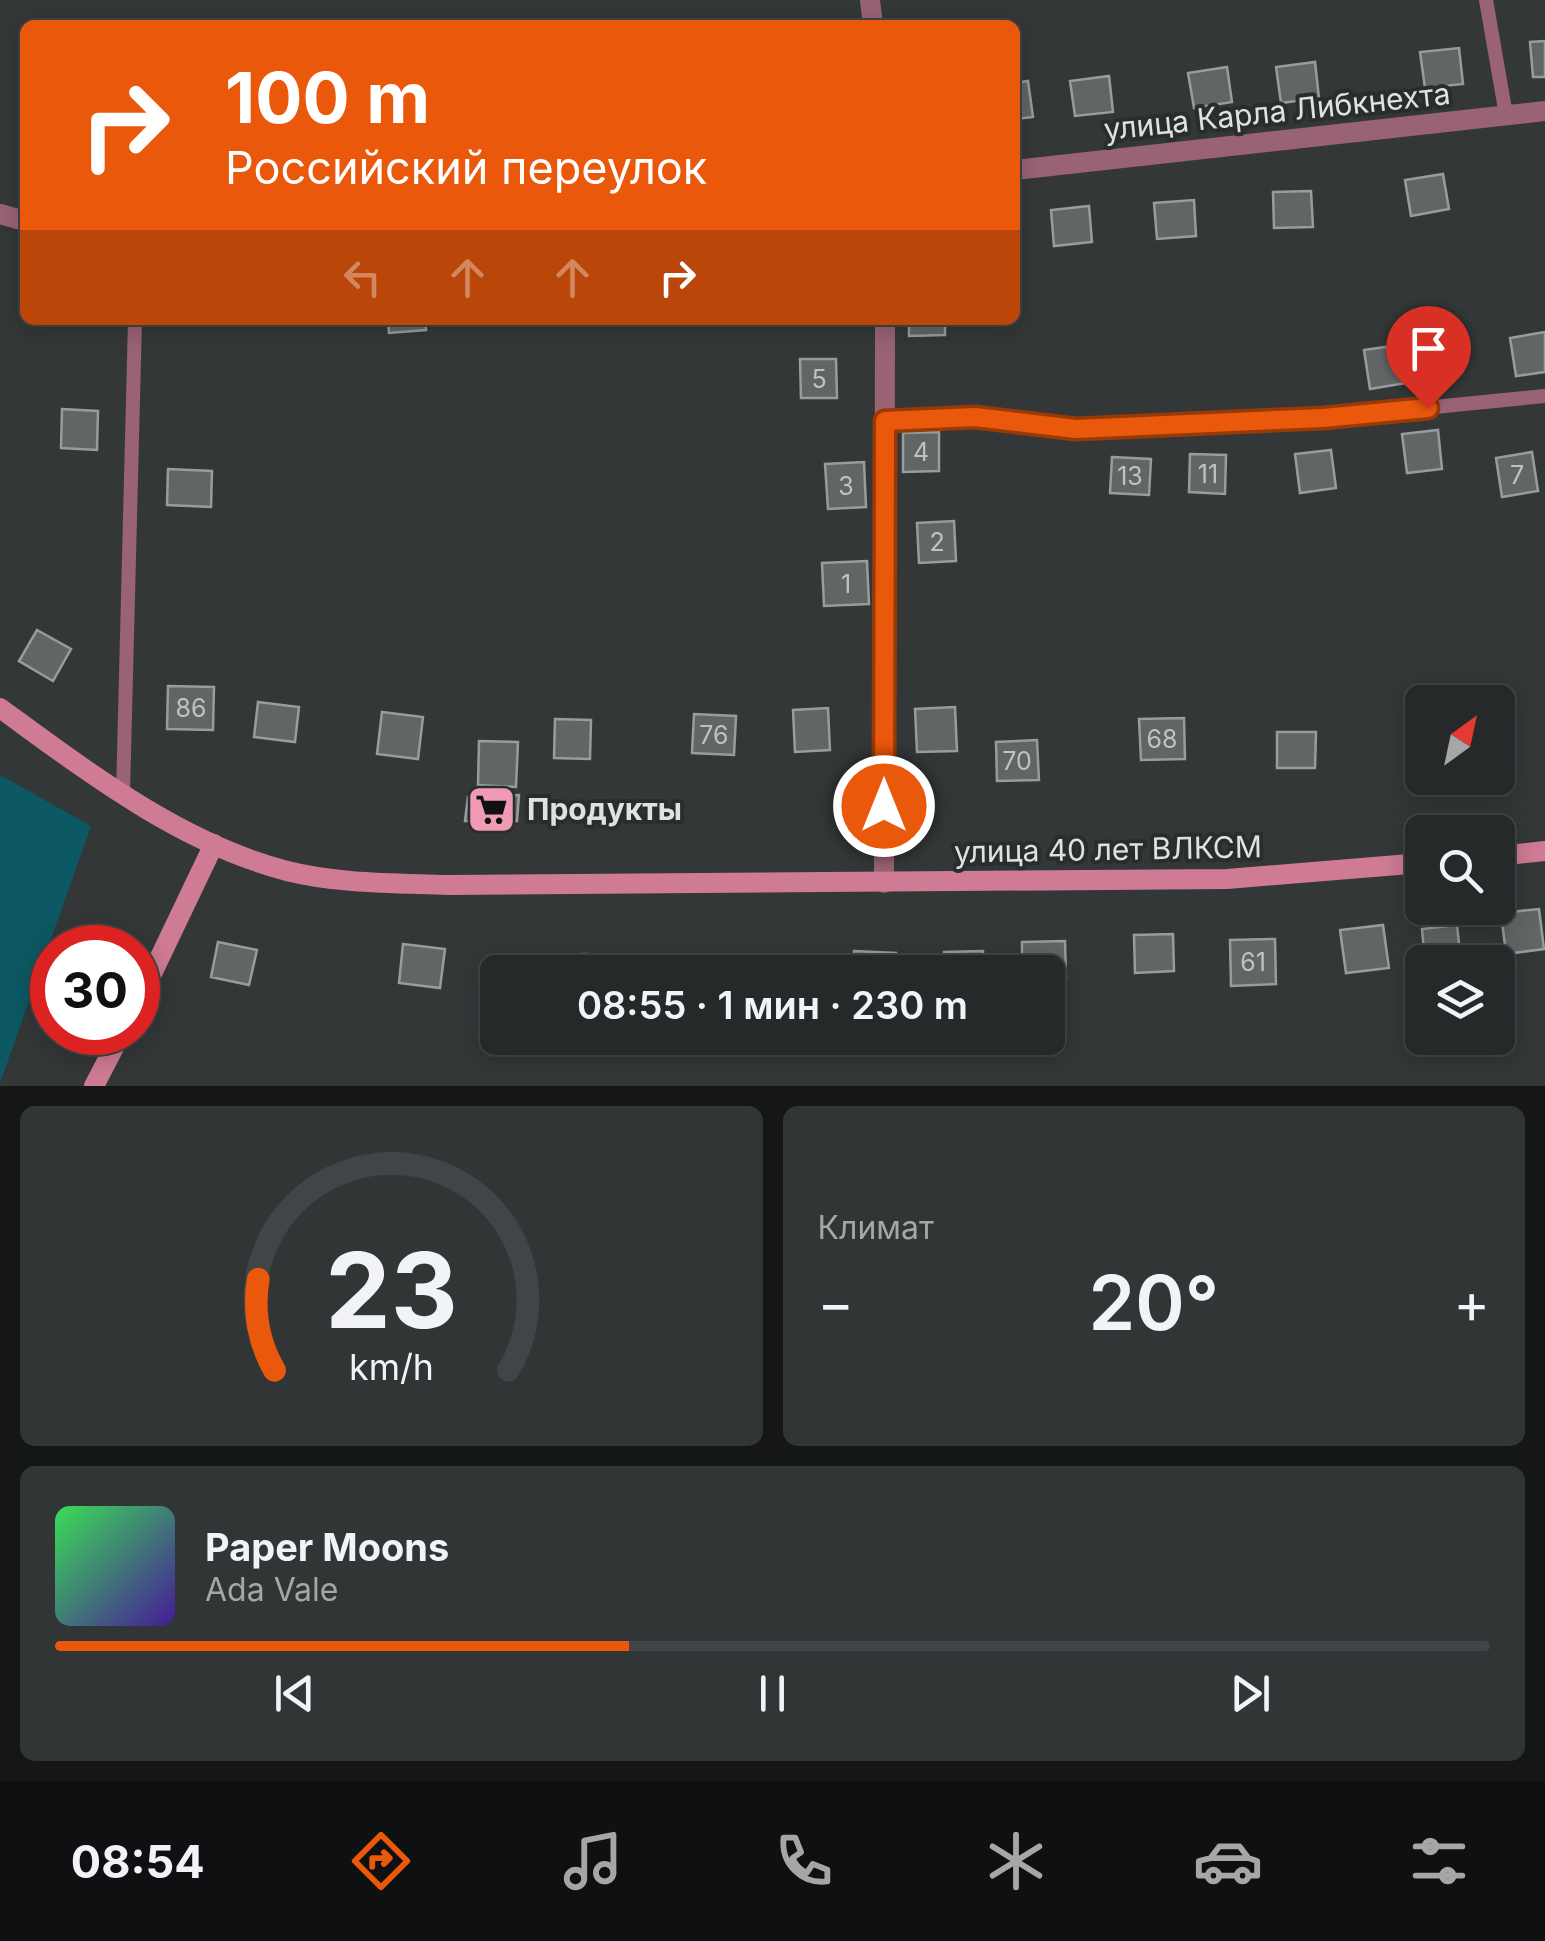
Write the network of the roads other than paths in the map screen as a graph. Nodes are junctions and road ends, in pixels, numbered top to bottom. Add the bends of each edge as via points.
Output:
1 (1486, 0) edge
2 (1545, 111) edge
3 (1506, 115) junction
4 (1020, 169) edge
5 (135, 325) edge
6 (886, 325) edge
7 (1545, 396) edge
8 (885, 421) junction
9 (0, 708) edge
10 (123, 794) junction
11 (214, 844) junction
12 (1545, 851) edge
13 (1515, 854) edge
14 (1405, 864) edge
15 (884, 882) junction
16 (160, 957) edge
17 (110, 1055) edge
18 (94, 1086) edge

1 - 3 lane
2 - 3 street, улица Карла Либкнехта
3 - 4 street, улица Карла Либкнехта
5 - 10 lane
6 - 8 street
7 - 8 lane via 1323,418 1076,429 975,417
8 - 15 street
9 - 10 street, улица 40 лет ВЛКСМ
10 - 11 street, улица 40 лет ВЛКСМ
11 - 15 street, улица 40 лет ВЛКСМ via 333,880
11 - 16 street
12 - 13 street
14 - 15 street, улица 40 лет ВЛКСМ via 1226,880
17 - 18 street

